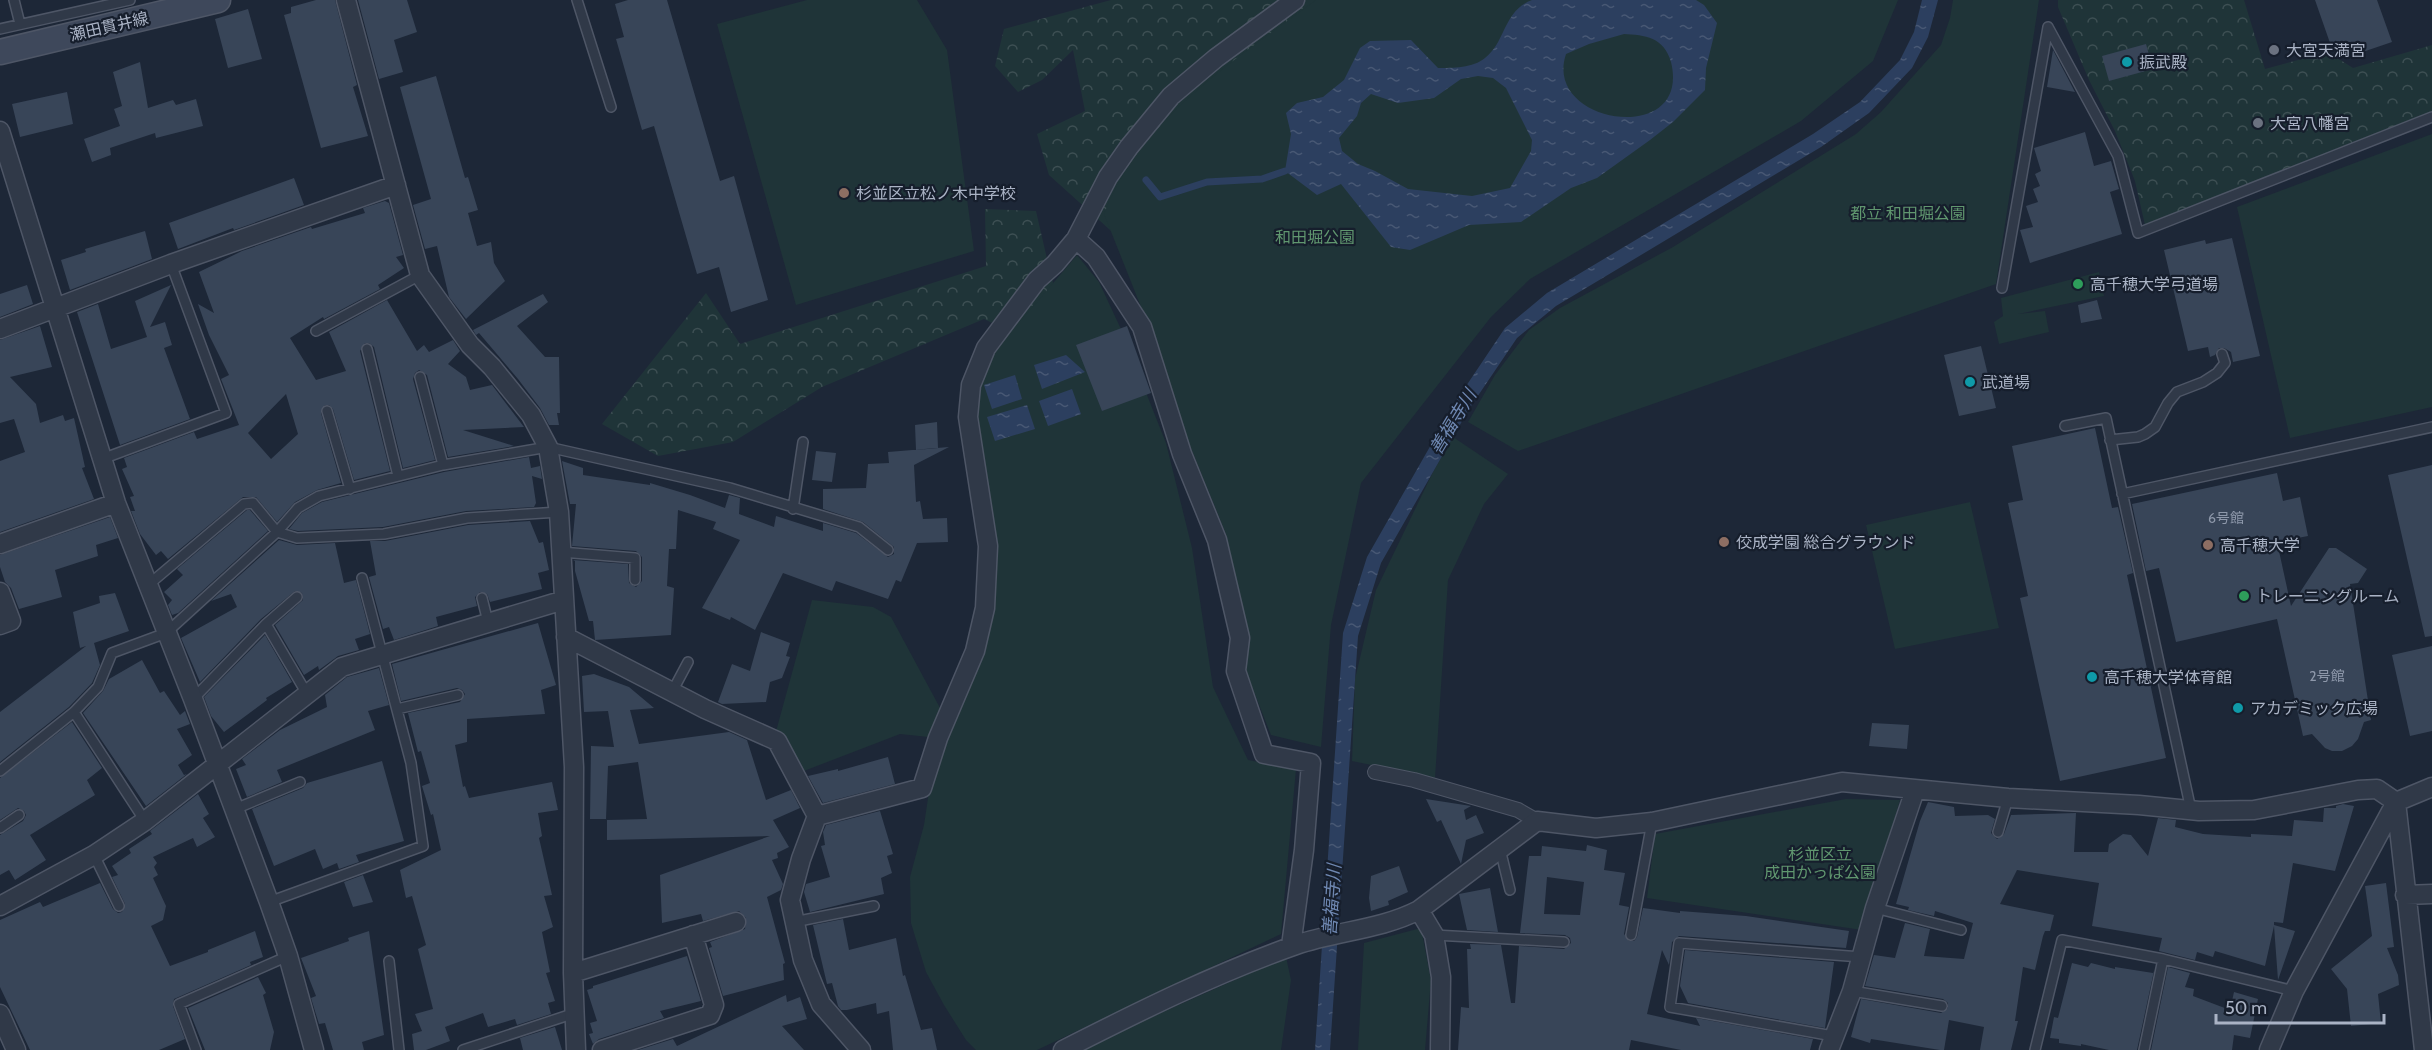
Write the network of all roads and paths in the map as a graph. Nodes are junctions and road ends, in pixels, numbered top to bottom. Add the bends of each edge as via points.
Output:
1 (14, 0) edge
2 (130, 0) edge
3 (218, 0) edge
4 (346, 0) edge
5 (577, 0) edge
6 (1295, 0) edge
7 (103, 3) edge
8 (20, 24) junction
9 (0, 29) edge
10 (0, 52) edge
11 (611, 107) dead end
12 (2432, 117) edge
13 (0, 130) edge
14 (396, 185) junction
15 (1076, 239) junction
16 (171, 264) junction
17 (420, 275) junction
18 (2002, 288) dead end
19 (55, 308) junction
20 (0, 329) edge
21 (316, 331) dead end
22 (367, 349) dead end
23 (2222, 354) dead end
24 (420, 377) dead end
25 (327, 411) dead end
26 (2065, 426) dead end
27 (2432, 427) edge
28 (2110, 440) junction
29 (803, 442) dead end
30 (548, 447) junction
31 (102, 459) junction
32 (443, 465) junction
33 (398, 476) junction
34 (350, 489) junction
35 (2122, 494) junction
36 (116, 503) junction
37 (793, 509) junction
38 (559, 512) junction
39 (277, 532) junction
40 (0, 544) edge
41 (888, 550) dead end
42 (561, 552) junction
43 (362, 578) dead end
44 (635, 580) dead end
45 (147, 586) junction
46 (0, 592) edge
47 (297, 597) dead end
48 (482, 598) dead end
49 (564, 600) junction
50 (488, 622) junction
51 (266, 624) junction
52 (0, 625) edge
53 (166, 633) junction
54 (566, 637) junction
55 (383, 653) junction
56 (688, 662) dead end
57 (672, 692) junction
58 (307, 694) junction
59 (458, 695) dead end
60 (193, 699) junction
61 (397, 709) junction
62 (74, 712) junction
63 (218, 763) junction
64 (0, 771) edge
65 (1375, 772) dead end
66 (300, 782) dead end
67 (2432, 787) edge
68 (1916, 789) junction
69 (2008, 798) junction
70 (2396, 802) junction
71 (235, 809) junction
72 (2191, 810) junction
73 (19, 815) dead end
74 (817, 816) junction
75 (145, 821) junction
76 (1537, 821) junction
77 (1652, 822) junction
78 (0, 828) edge
79 (1998, 832) dead end
80 (1500, 849) junction
81 (94, 855) junction
82 (1510, 890) dead end
83 (2432, 894) edge
84 (2405, 895) junction
85 (2, 900) edge
86 (269, 902) junction
87 (119, 906) dead end
88 (874, 906) dead end
89 (1875, 908) junction
90 (1419, 909) junction
91 (736, 922) dead end
92 (794, 922) junction
93 (1961, 930) dead end
94 (693, 935) junction
95 (1631, 935) dead end
96 (1434, 936) junction
97 (1564, 942) dead end
98 (1295, 945) junction
99 (288, 957) junction
100 (1861, 957) junction
101 (2163, 959) junction
102 (389, 961) dead end
103 (573, 972) junction
104 (1852, 991) junction
105 (2294, 991) junction
106 (1942, 1006) dead end
107 (575, 1013) junction
108 (0, 1014) edge
109 (1831, 1043) edge
110 (16, 1050) edge
111 (196, 1050) edge
112 (314, 1050) edge
113 (399, 1050) edge
114 (463, 1050) edge
115 (576, 1050) edge
116 (602, 1050) edge
117 (861, 1050) edge
118 (1063, 1050) edge
119 (1440, 1050) edge
120 (2035, 1050) edge
121 (2144, 1050) edge
122 (2269, 1050) edge
123 (2424, 1050) edge

1 - 8 lane
2 - 7 lane
3 - 10 main road, 瀬田貫井線
4 - 14 street
5 - 11 lane
6 - 15 street via 1171,96 1108,177
7 - 8 lane
8 - 9 lane
12 - 18 lane via 2138,233 2118,156 2048,27
13 - 19 street
14 - 16 street
14 - 17 street
15 - 74 street via 1037,280 986,348 971,385 969,417 988,546 985,608 975,651 938,738 922,788
15 - 98 street via 1096,257 1142,327 1182,454 1217,540 1240,638 1236,671 1264,754 1311,763
16 - 19 street
16 - 31 lane via 226,413
17 - 21 lane
17 - 30 street via 470,345 531,415
19 - 20 street
19 - 31 street
22 - 33 lane
23 - 28 lane via 2225,363 2217,373 2177,392 2155,427 2138,437
24 - 32 lane
25 - 34 lane
26 - 28 lane via 2106,418
27 - 35 lane
28 - 35 lane
29 - 37 lane
30 - 32 lane
30 - 37 lane via 730,488
30 - 38 street
31 - 36 street
32 - 33 lane
33 - 34 lane
34 - 39 lane via 319,496 298,508
35 - 72 lane
36 - 40 street
36 - 45 street
37 - 41 lane via 859,527
38 - 39 lane via 467,518 384,534 297,538
38 - 42 street
39 - 45 lane via 253,504 244,504
39 - 53 lane
42 - 44 lane via 635,558
42 - 49 street
43 - 55 lane
45 - 53 street
46 - 52 street via 11,621
47 - 51 lane
48 - 50 lane
49 - 50 street
49 - 54 street
50 - 55 street
51 - 58 lane
51 - 60 lane
53 - 60 street
53 - 62 lane via 112,653 98,687
54 - 57 street
54 - 103 street via 574,766
55 - 58 street via 342,667
55 - 61 lane
56 - 57 lane
57 - 74 street via 777,741
58 - 63 street
59 - 61 lane
60 - 63 street
61 - 86 lane via 411,763 423,846
62 - 64 lane
62 - 75 lane
63 - 71 street
63 - 75 street
65 - 76 street via 1518,810
66 - 71 lane
67 - 70 street
68 - 69 street
68 - 77 street via 1842,782
68 - 89 street
69 - 72 street
69 - 79 lane
70 - 72 street via 2377,789 2254,810
70 - 84 street
70 - 105 street
71 - 86 street
73 - 78 lane
74 - 92 street via 790,900
75 - 81 street
76 - 77 street via 1596,828
76 - 80 street
77 - 95 lane
80 - 82 lane
80 - 90 street
81 - 85 street
81 - 87 lane
83 - 84 street
84 - 123 street
86 - 99 street
88 - 92 lane
89 - 93 lane
89 - 100 street
90 - 96 street
90 - 98 street via 1356,931
91 - 94 street
92 - 117 street via 803,960 821,1004
94 - 103 street
94 - 116 street via 714,1005 710,1015
96 - 97 lane
96 - 119 street via 1441,977
98 - 118 street via 1211,979
99 - 111 lane via 179,1004
99 - 112 street
100 - 104 street
100 - 109 lane via 1679,943 1670,1007
101 - 105 lane
101 - 120 lane via 2062,940
101 - 121 lane
102 - 113 lane
103 - 107 street
104 - 106 lane
104 - 109 street
105 - 122 street
107 - 114 lane
107 - 115 street
108 - 110 street

